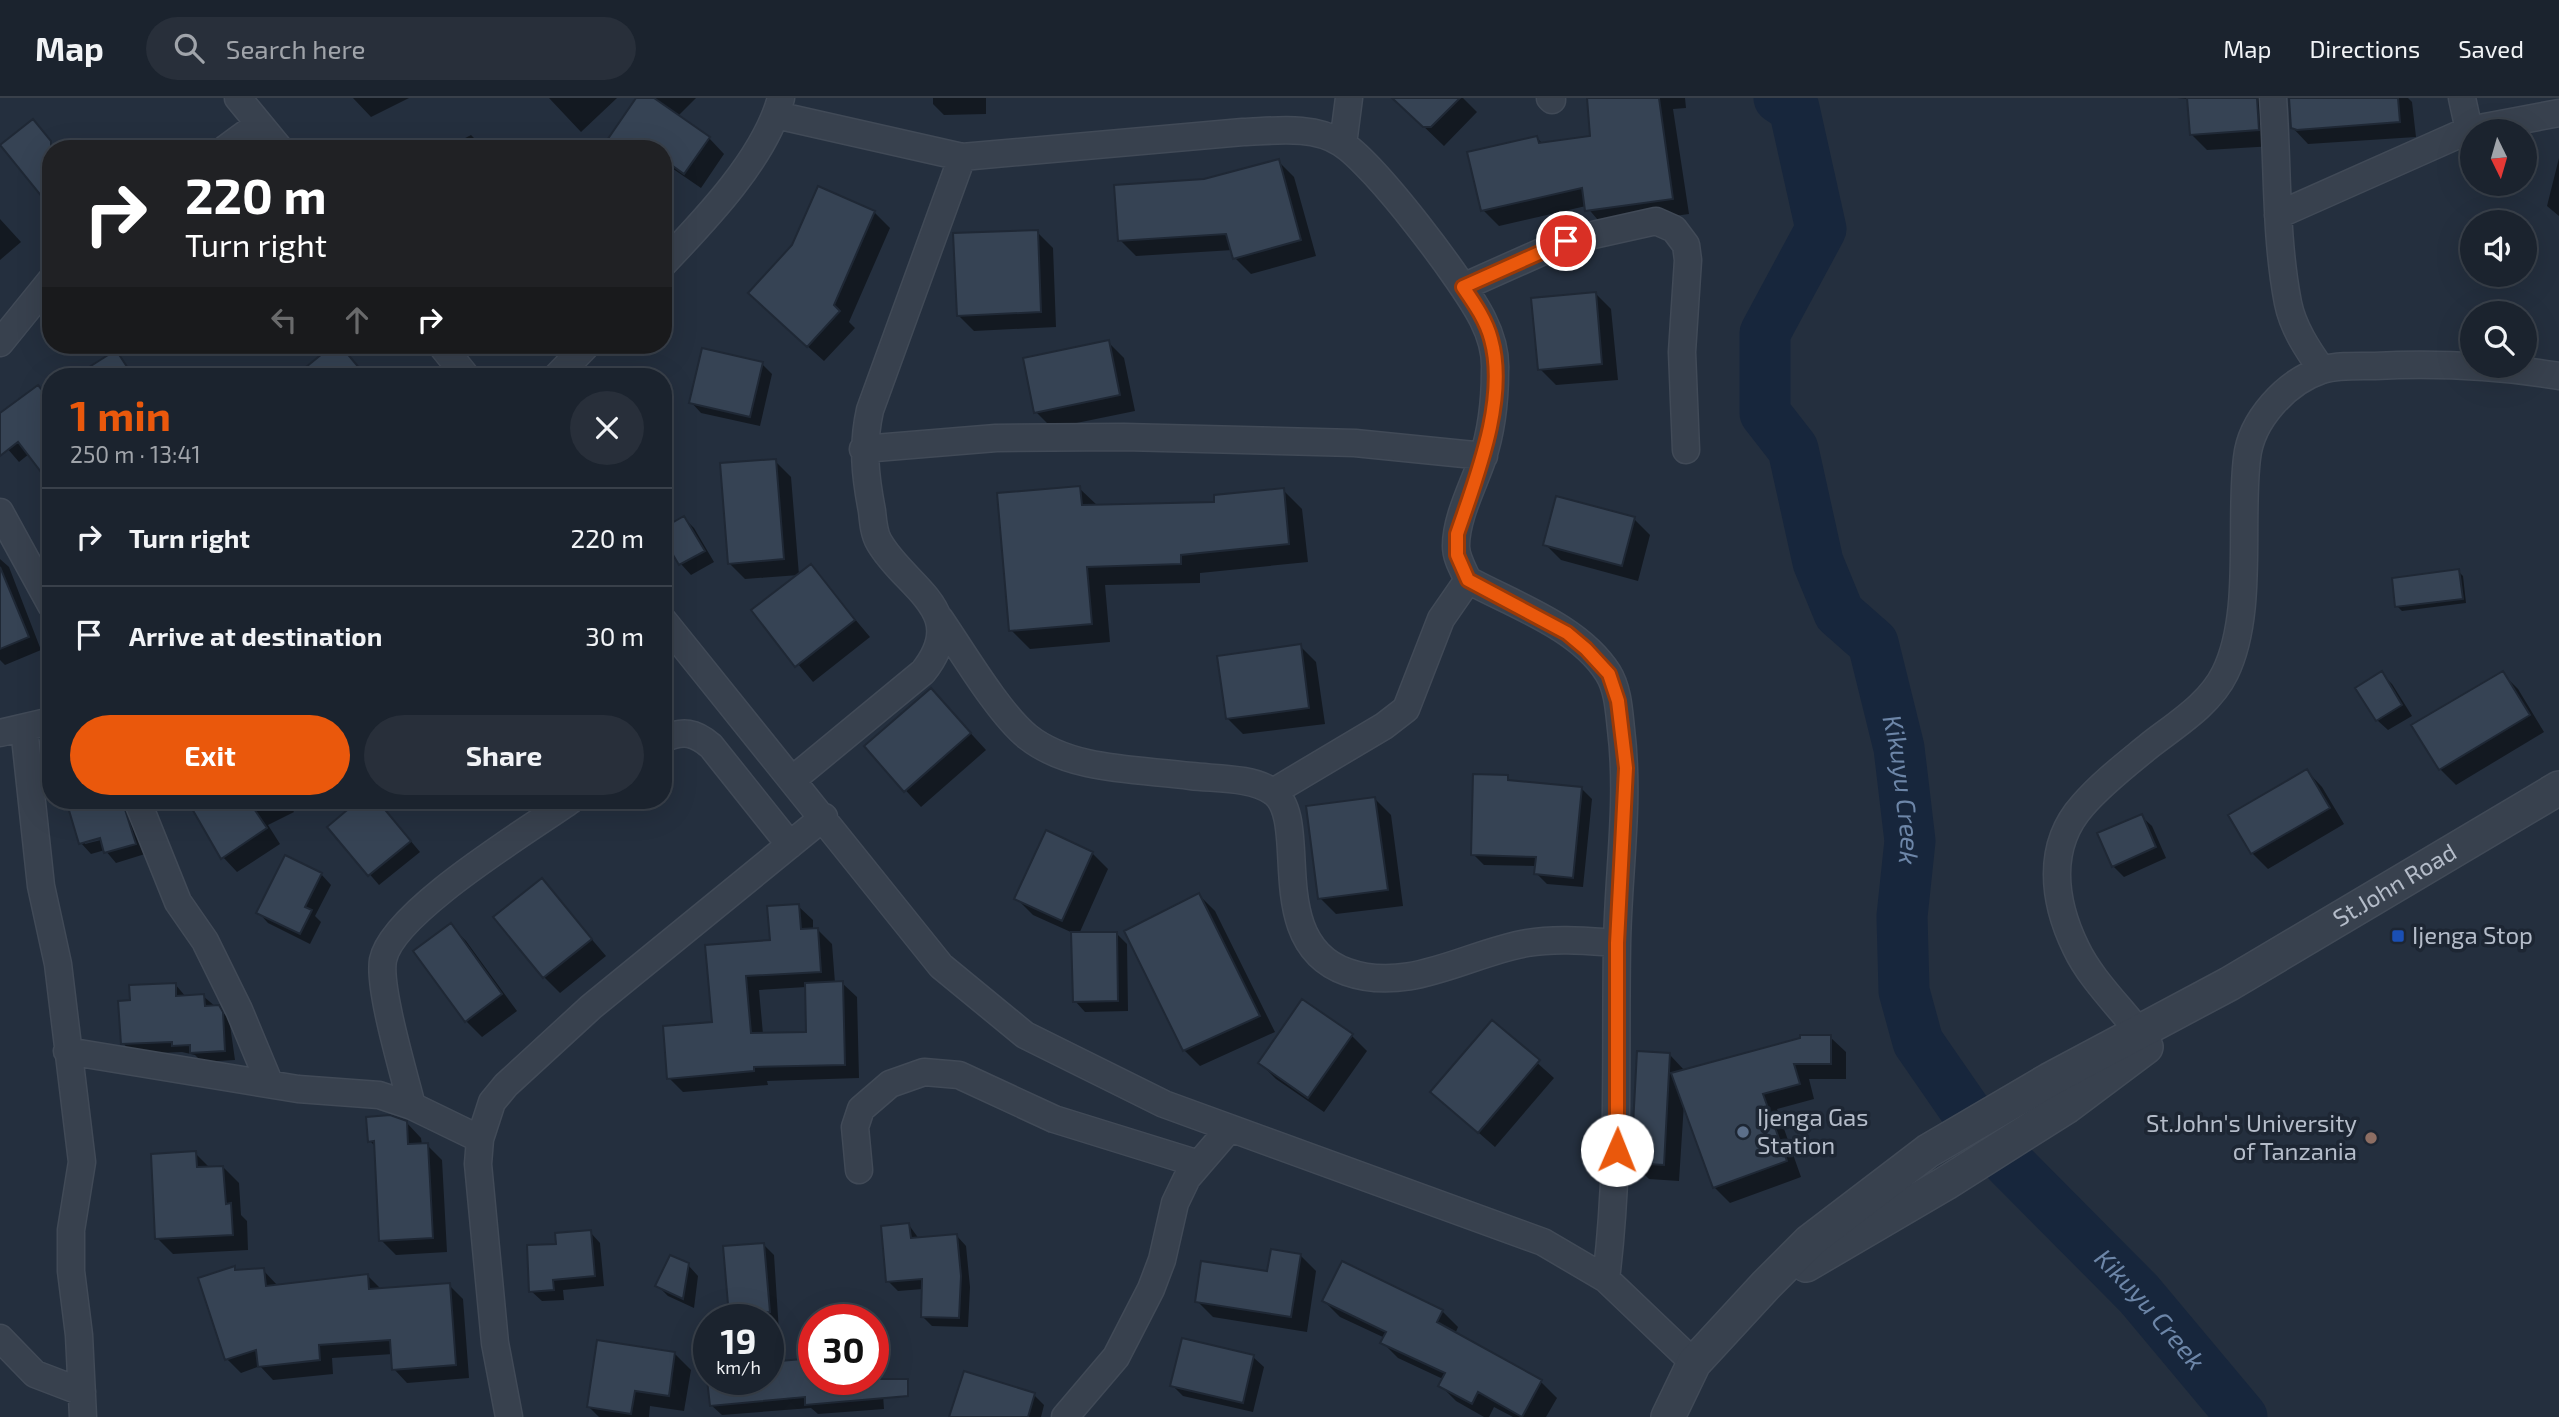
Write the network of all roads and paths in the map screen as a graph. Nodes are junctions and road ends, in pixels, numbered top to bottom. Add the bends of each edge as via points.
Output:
1 (238, 98) edge
2 (1349, 98) edge
3 (2273, 98) edge
4 (2462, 98) edge
5 (778, 106) edge
6 (2559, 113) edge
7 (2467, 119) edge
8 (2527, 119) edge
9 (259, 124) junction
10 (2460, 134) edge
11 (237, 140) edge
12 (272, 140) edge
13 (1343, 144) junction
14 (962, 157) junction
15 (2278, 215) junction
16 (672, 254) edge
17 (1463, 287) junction
18 (42, 291) edge
19 (0, 343) edge
20 (448, 354) edge
21 (578, 354) edge
22 (459, 368) edge
23 (565, 368) edge
24 (2322, 370) junction
25 (2559, 376) edge
26 (863, 449) junction
27 (1686, 450) dead end
28 (1483, 456) junction
29 (0, 512) edge
30 (1468, 580) junction
31 (42, 589) edge
32 (940, 619) junction
33 (672, 631) edge
34 (42, 723) edge
35 (12, 731) edge
36 (672, 736) edge
37 (792, 780) junction
38 (2559, 788) edge
39 (1273, 792) junction
40 (141, 809) edge
41 (559, 809) edge
42 (824, 817) junction
43 (790, 845) junction
44 (1617, 943) junction
45 (2229, 984) junction
46 (2139, 1032) junction
47 (68, 1051) junction
48 (269, 1082) junction
49 (2057, 1093) junction
50 (411, 1106) junction
51 (1230, 1128) junction
52 (480, 1139) junction
53 (1199, 1164) junction
54 (859, 1170) dead end
55 (1606, 1279) junction
56 (1766, 1285) junction
57 (0, 1338) edge
58 (1694, 1363) junction
59 (83, 1405) edge
60 (509, 1417) edge
61 (1065, 1417) edge
62 (1668, 1417) edge

1 - 9 street
2 - 13 street
3 - 15 street
4 - 7 street
5 - 14 street
5 - 16 street via 754,155
6 - 8 street
9 - 11 street
9 - 12 street
10 - 15 street
13 - 14 street via 1308,132 1243,132
13 - 17 street via 1384,186
14 - 26 street via 870,410
15 - 24 street via 2288,304 2299,333
17 - 27 street via 1566,241 1656,221 1674,229 1686,245 1688,260 1682,352
17 - 28 street via 1484,322 1494,354 1494,391
18 - 19 street
20 - 22 street
21 - 23 street
24 - 25 street via 2407,365
24 - 46 street via 2275,398 2247,456 2239,621 2233,657 2222,680 2200,706 2081,806 2063,834 2057,854 2063,914 2077,950
26 - 28 street via 996,438 1124,437 1355,443
26 - 32 street via 877,541 934,604
28 - 30 street via 1457,534 1457,555
29 - 31 street
30 - 39 street via 1441,619 1406,709
30 - 44 street via 1567,633 1609,674 1618,701 1626,768
32 - 37 street via 937,649 923,672
32 - 39 street via 1017,727 1046,748 1082,761 1243,782
33 - 37 street
34 - 35 street
35 - 47 street via 58,964
36 - 43 street via 687,732 698,735
37 - 42 street
38 - 45 street, St.John Road
39 - 44 street via 1286,810 1300,922 1318,953 1347,972 1389,978 1441,969 1526,943
40 - 48 street via 178,902 205,941
41 - 50 street via 433,897 390,941 383,961 387,1000
42 - 43 street
42 - 51 street via 941,966 1025,1035 1164,1104
43 - 52 street via 531,1061 492,1102
44 - 55 street via 1618,1128
45 - 46 street
45 - 49 street
46 - 49 street
47 - 48 street
47 - 59 street via 82,1162 71,1230 71,1271
48 - 50 street via 379,1096
49 - 56 street via 1946,1183 1827,1255
49 - 56 street via 1928,1151 1810,1241
50 - 52 street
51 - 53 street
51 - 55 street via 1543,1242
52 - 60 street via 478,1164 495,1343
53 - 54 street via 1054,1119 958,1075 924,1072 890,1084 861,1109 855,1127
53 - 61 street via 1175,1203 1154,1279 1116,1357
55 - 58 street
56 - 58 street
57 - 59 street via 35,1374
58 - 62 street

